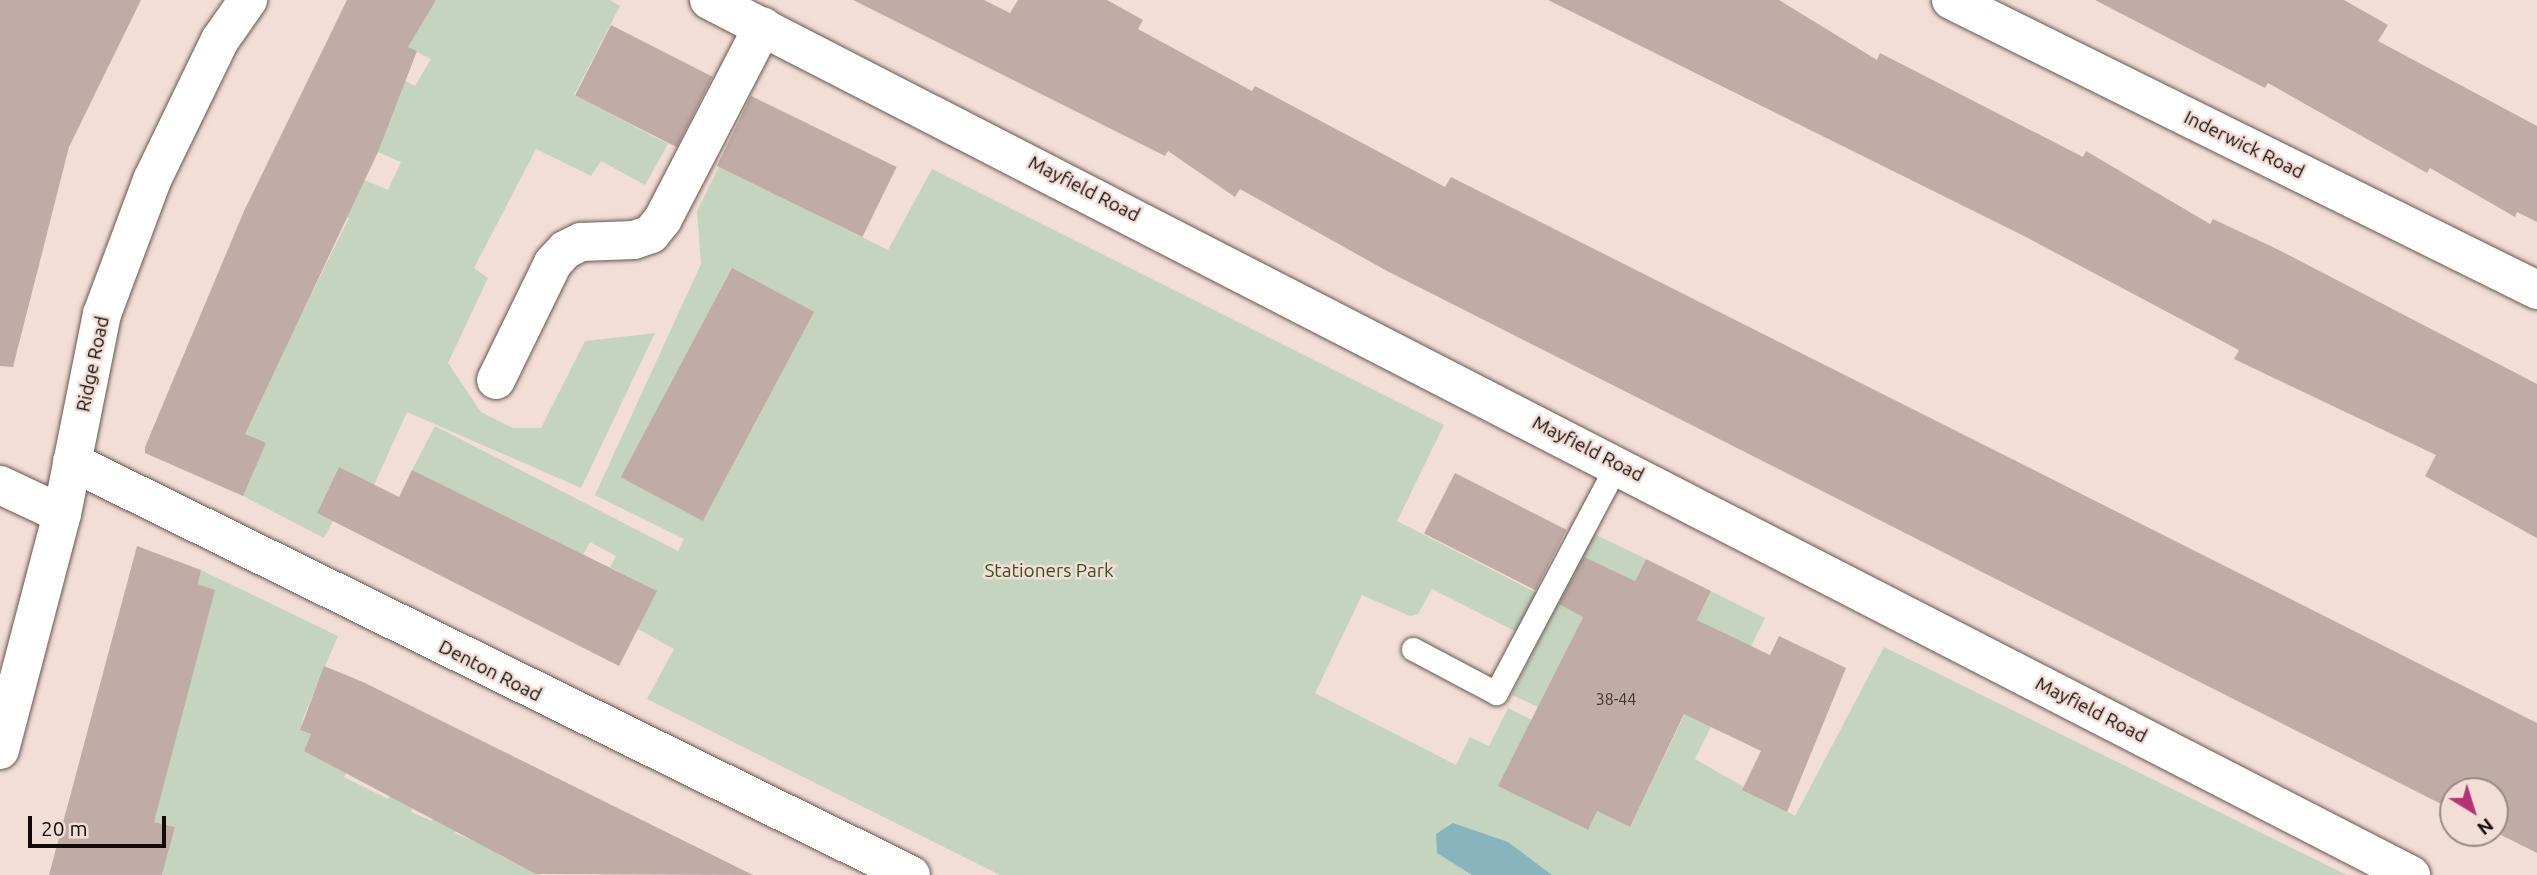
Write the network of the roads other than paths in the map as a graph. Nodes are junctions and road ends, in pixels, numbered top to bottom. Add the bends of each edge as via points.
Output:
1 (248, 0) edge
2 (709, 0) edge
3 (1951, 0) edge
4 (762, 26) junction
5 (2537, 290) edge
6 (496, 380) dead end
7 (72, 462) junction
8 (1617, 464) junction
9 (0, 485) edge
10 (62, 514) junction
11 (1413, 649) dead end
12 (0, 750) edge
13 (911, 875) edge
14 (2411, 875) edge

1 - 7 street, Ridge Road via 220,40 152,180 102,314
2 - 4 street, Mayfield Road
3 - 5 street, Inderwick Road
4 - 6 street via 663,219 651,234 634,240 581,242 565,250 552,263
4 - 8 street, Mayfield Road
7 - 10 street, Ridge Road
7 - 13 street, Denton Road
8 - 11 lane via 1496,693
8 - 14 street, Mayfield Road
9 - 10 street
10 - 12 street, Ridge Road

